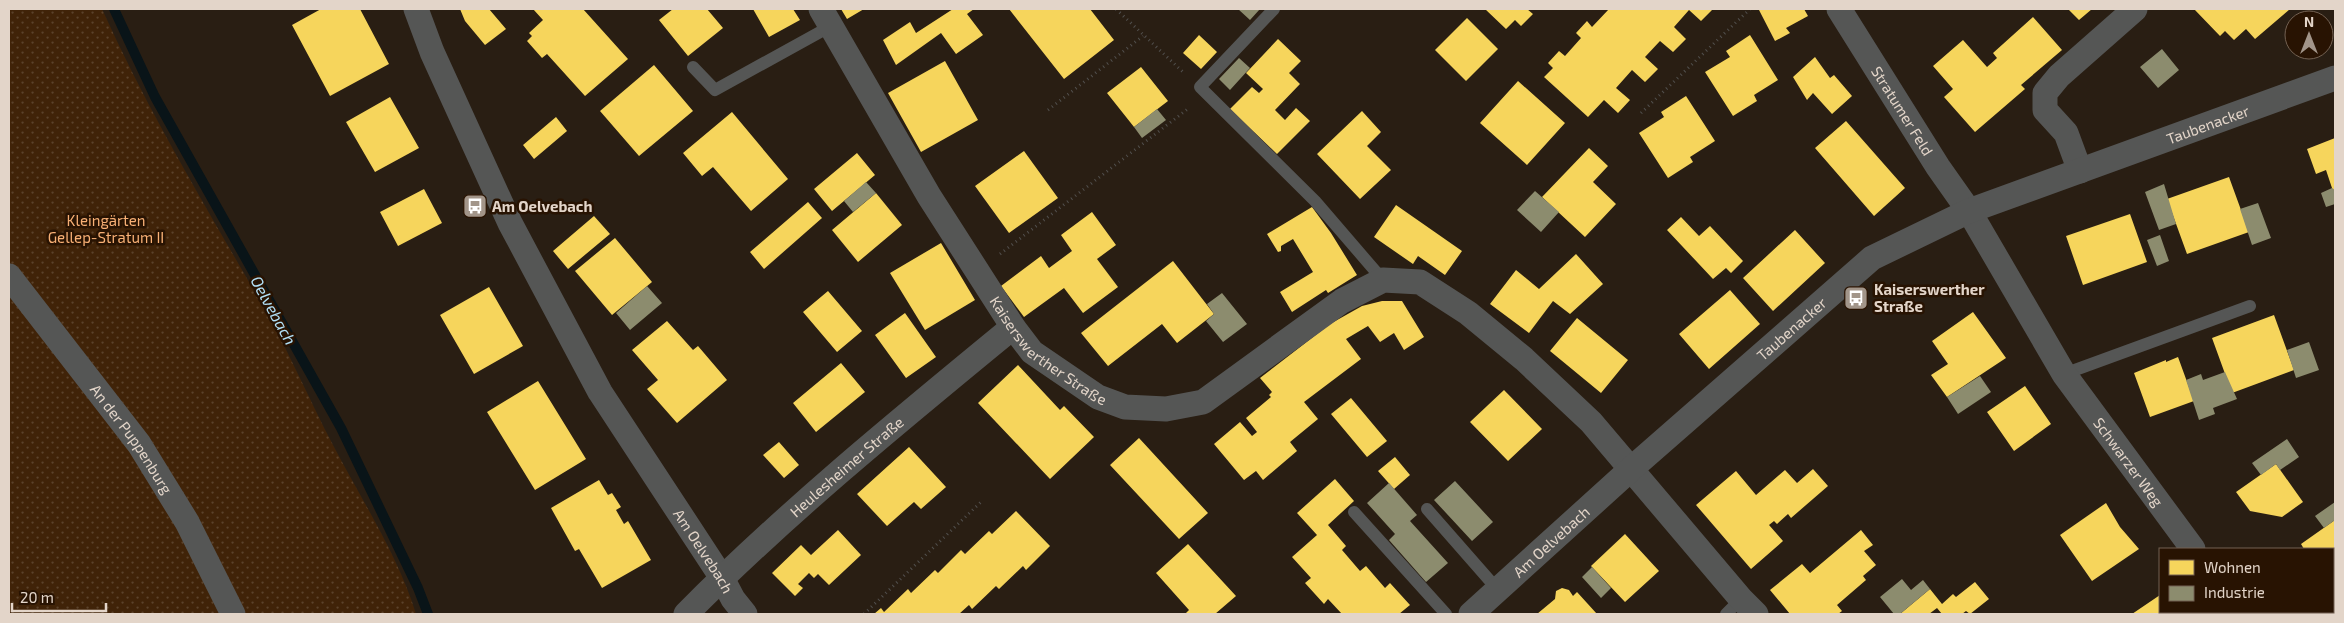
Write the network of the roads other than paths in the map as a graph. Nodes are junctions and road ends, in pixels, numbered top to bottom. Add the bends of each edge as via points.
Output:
1 (416, 9) edge
2 (1274, 9) edge
3 (1839, 9) edge
4 (2134, 9) edge
5 (826, 17) edge
6 (693, 67) dead end
7 (2335, 78) edge
8 (2080, 171) junction
9 (1969, 211) junction
10 (9, 276) edge
11 (1383, 280) junction
12 (2250, 306) dead end
13 (1012, 327) junction
14 (2064, 374) junction
15 (1631, 469) junction
16 (1427, 509) dead end
17 (1354, 512) dead end
18 (2191, 548) edge
19 (722, 578) junction
20 (1498, 590) junction
21 (1741, 609) edge
22 (233, 614) edge
23 (686, 614) edge
24 (745, 614) edge
25 (1446, 614) edge
26 (1471, 614) edge

1 - 19 street, Am Oelvebach via 432,52 510,224 600,392
2 - 11 lane via 1204,91 1315,201
3 - 9 street, Stratumer Feld
4 - 8 street via 2059,76 2044,94 2044,110 2066,133
5 - 6 lane, Kaiserswerther Straße via 715,90
5 - 13 street, Kaiserswerther Straße via 976,272
7 - 8 street, Taubenacker
8 - 9 street, Taubenacker
9 - 14 street, Schwarzer Weg
9 - 15 street, Taubenacker via 1872,258
10 - 22 street, An der Puppenburg via 139,444 187,522
11 - 13 street, Kaiserswerther Straße via 1342,301 1202,402 1166,409 1125,407 1098,397 1032,352
11 - 15 street via 1420,282 1468,313 1592,422
12 - 14 lane
13 - 19 street, Heulesheimer Straße via 906,415
14 - 18 street, Schwarzer Weg
15 - 20 street, Am Oelvebach
15 - 21 street
16 - 20 lane
17 - 25 lane
19 - 23 street, Heulesheimer Straße
19 - 24 street, Am Oelvebach
20 - 26 street, Am Oelvebach

